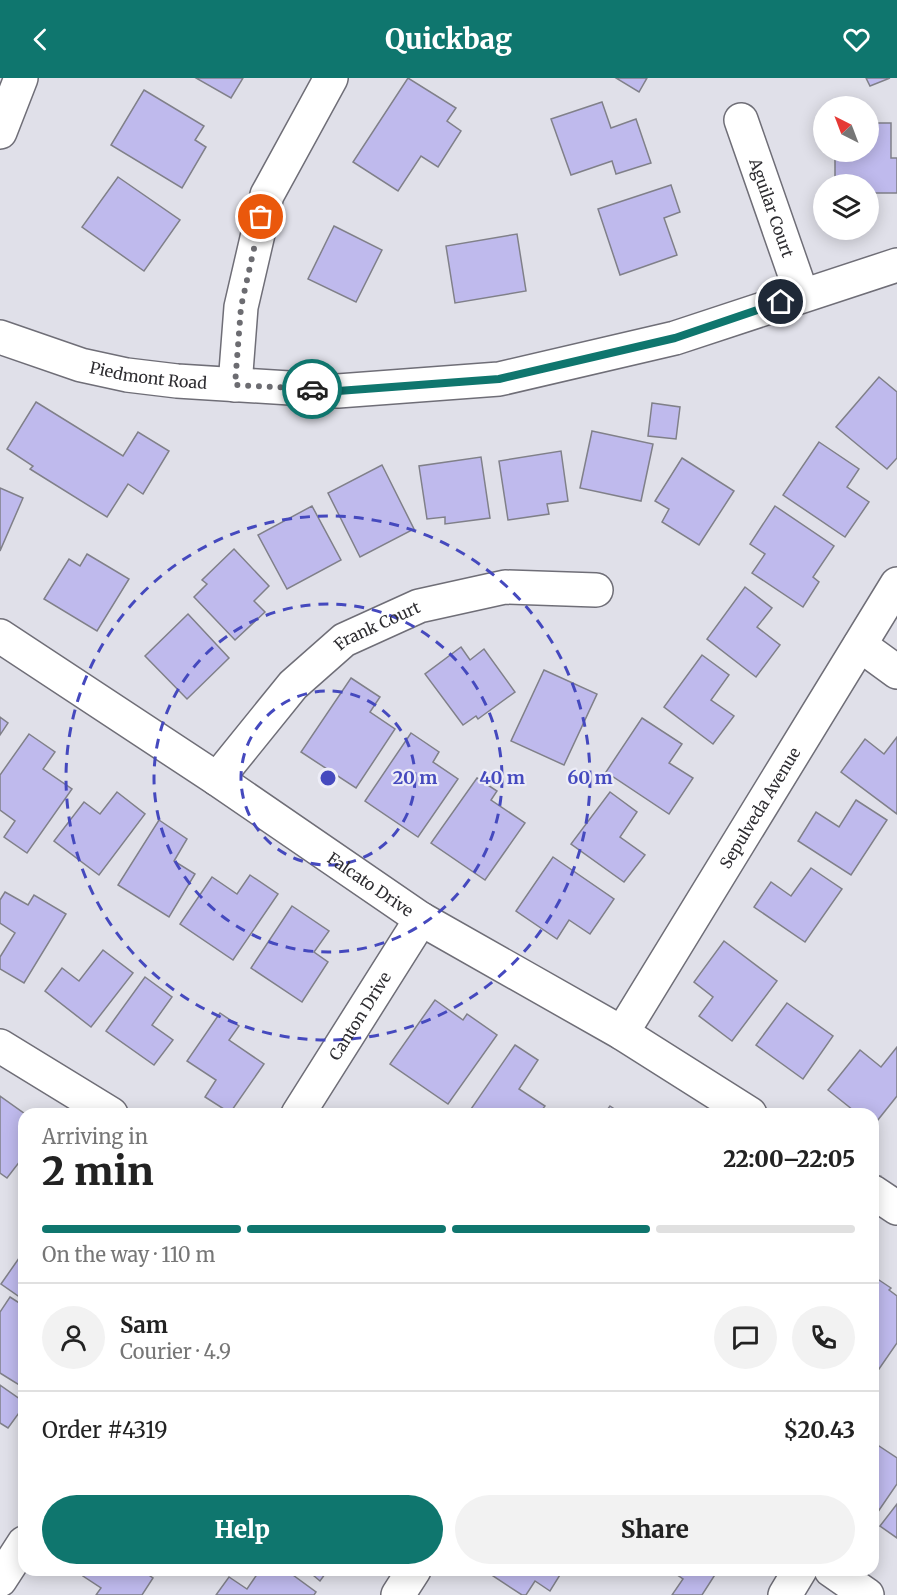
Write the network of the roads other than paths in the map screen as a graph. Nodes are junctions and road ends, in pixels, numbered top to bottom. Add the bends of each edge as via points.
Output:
1 (21, 78) edge
2 (331, 78) edge
3 (741, 120) dead end
4 (1, 128) edge
5 (897, 265) edge
6 (802, 295) junction
7 (0, 337) edge
8 (235, 385) junction
9 (897, 584) edge
10 (596, 590) dead end
11 (0, 636) edge
12 (860, 645) junction
13 (897, 672) edge
14 (217, 779) junction
15 (421, 919) junction
16 (622, 1033) junction
17 (0, 1046) edge
18 (101, 1108) edge
19 (302, 1108) edge
20 (741, 1108) edge
21 (879, 1196) edge
22 (897, 1208) edge
23 (18, 1552) edge
24 (410, 1576) edge
25 (796, 1576) edge
26 (840, 1576) edge
27 (0, 1580) edge
28 (398, 1595) edge
29 (784, 1595) edge
30 (867, 1595) edge

1 - 4 street
2 - 8 street via 267,195 241,307
3 - 6 street, Aguilar Court
5 - 6 street, Piedmont Road
6 - 8 street, Piedmont Road via 675,338 499,379 338,391
7 - 8 street, Piedmont Road via 81,365 127,375
9 - 12 street, Sepulveda Avenue
10 - 14 street, Frank Court via 505,587 419,606 344,640 293,685
11 - 14 street, Falcato Drive
12 - 13 street
12 - 16 street, Sepulveda Avenue
14 - 15 street, Falcato Drive
15 - 16 street, Falcato Drive
15 - 19 street, Canton Drive
16 - 20 street, Falcato Drive
17 - 18 street
21 - 22 street
23 - 27 street
24 - 28 street
25 - 29 street
26 - 30 street

